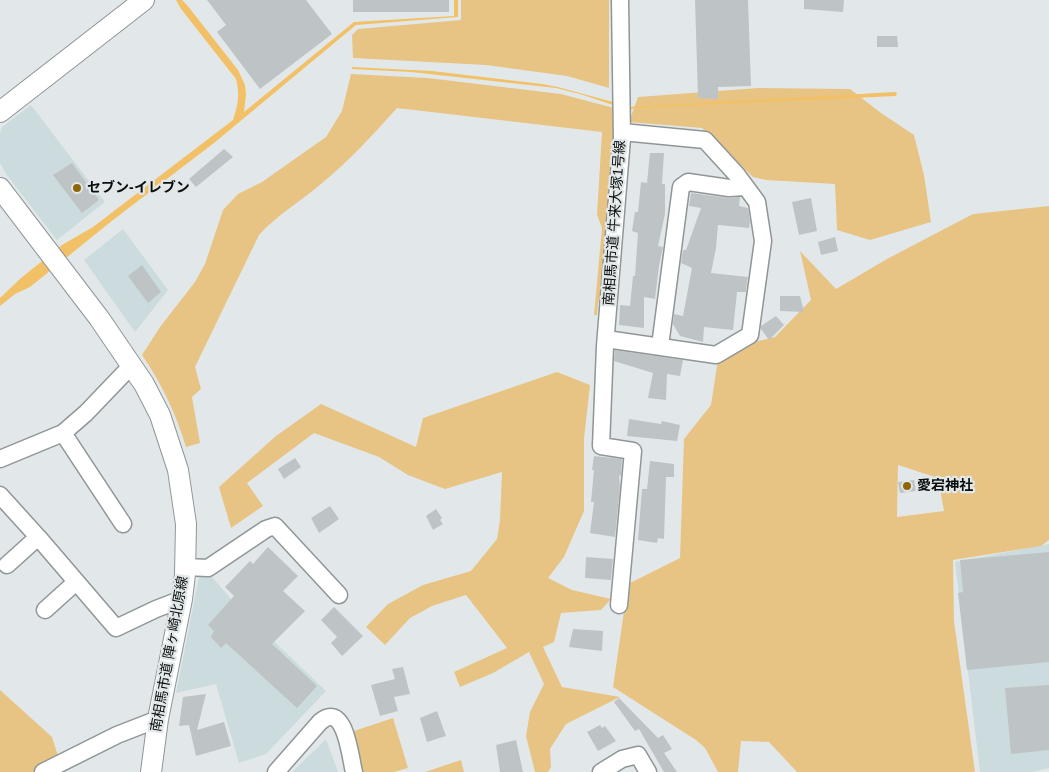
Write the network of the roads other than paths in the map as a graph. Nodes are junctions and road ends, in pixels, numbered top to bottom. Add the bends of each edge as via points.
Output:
1 (144, 0) edge
2 (620, 0) edge
3 (0, 112) edge
4 (622, 132) junction
5 (746, 187) junction
6 (0, 188) edge
7 (606, 339) junction
8 (660, 346) junction
9 (132, 365) junction
10 (63, 433) junction
11 (0, 459) edge
12 (0, 495) edge
13 (123, 524) dead end
14 (38, 537) junction
15 (7, 565) dead end
16 (185, 567) junction
17 (76, 582) junction
18 (339, 595) dead end
19 (182, 600) junction
20 (619, 605) dead end
21 (45, 610) dead end
22 (158, 719) junction
23 (43, 772) edge
24 (151, 772) edge
25 (276, 772) edge
26 (354, 772) edge
27 (601, 772) edge
28 (648, 772) edge

1 - 3 street
2 - 4 street, 南相馬市道 牛来大塚1号線
4 - 5 street via 705,140
4 - 7 street, 南相馬市道 牛来大塚1号線
5 - 8 street via 688,182 681,187
5 - 8 street via 757,202 763,241 750,335 716,355
6 - 9 street, 南相馬市道 陣ヶ崎北原線
7 - 8 street
7 - 20 street, 南相馬市道 牛来大塚1号線 via 601,446 633,451
9 - 10 street
9 - 16 street, 南相馬市道 陣ヶ崎北原線 via 160,415 178,470 186,524
10 - 11 street
10 - 13 street
12 - 14 street
14 - 15 street
14 - 17 street
16 - 18 street via 208,568 275,526
16 - 19 street, 南相馬市道 陣ヶ崎北原線
17 - 19 street via 116,628
17 - 21 street
19 - 22 street, 南相馬市道 陣ヶ崎北原線
22 - 23 street via 117,735
22 - 24 street, 南相馬市道 陣ヶ崎北原線
25 - 26 street via 328,716 336,718 343,727
27 - 28 street via 622,759 638,755

